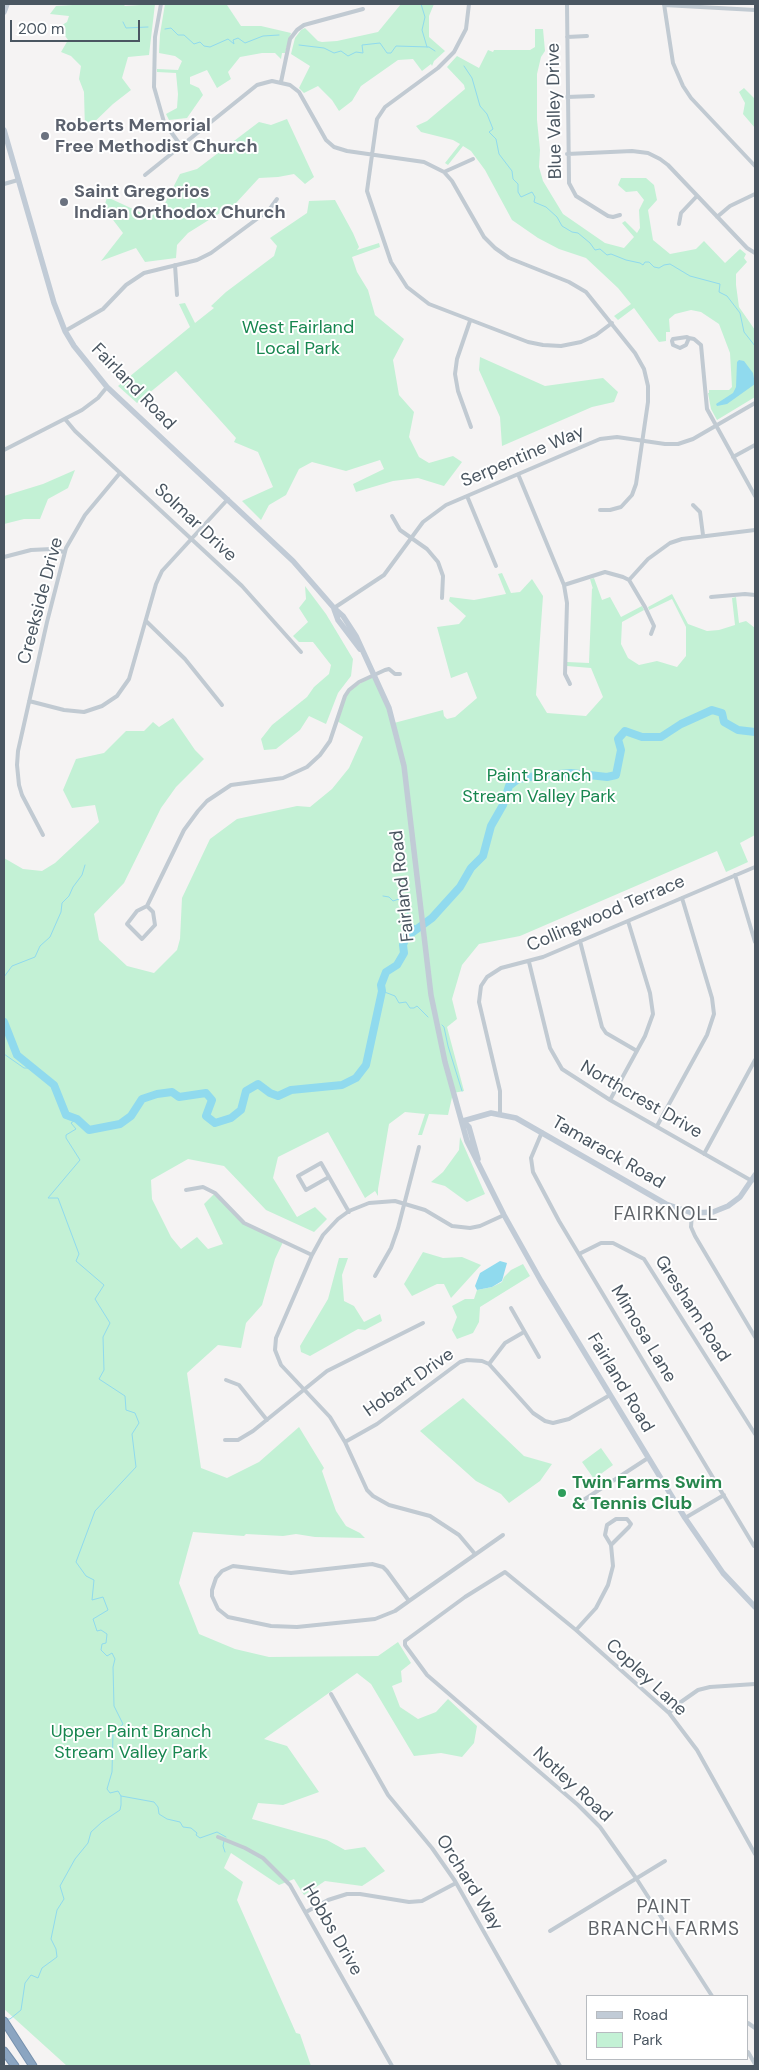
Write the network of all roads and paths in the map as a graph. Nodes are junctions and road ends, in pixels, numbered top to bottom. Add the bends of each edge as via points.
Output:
1 (7, 4) edge
2 (161, 4) edge
3 (469, 4) edge
4 (566, 4) edge
5 (664, 4) edge
6 (363, 9) dead end
7 (755, 10) edge
8 (4, 12) edge
9 (587, 36) dead end
10 (567, 37) junction
11 (282, 82) junction
12 (593, 96) dead end
13 (567, 97) junction
14 (4, 130) edge
15 (181, 146) junction
16 (371, 154) junction
17 (567, 154) junction
18 (473, 159) dead end
19 (755, 166) edge
20 (444, 172) junction
21 (145, 175) dead end
22 (18, 180) junction
23 (4, 184) edge
24 (755, 194) edge
25 (697, 196) junction
26 (278, 199) dead end
27 (620, 215) dead end
28 (717, 217) junction
29 (679, 224) dead end
30 (755, 253) edge
31 (175, 265) junction
32 (177, 295) dead end
33 (470, 321) junction
34 (612, 323) junction
35 (65, 331) junction
36 (689, 338) dead end
37 (107, 387) junction
38 (755, 403) edge
39 (65, 419) junction
40 (715, 426) junction
41 (471, 428) dead end
42 (642, 441) junction
43 (755, 445) edge
44 (4, 450) edge
45 (733, 457) junction
46 (120, 473) junction
47 (518, 474) junction
48 (468, 496) junction
49 (755, 496) edge
50 (228, 499) junction
51 (693, 505) dead end
52 (600, 510) dead end
53 (392, 516) dead end
54 (755, 530) edge
55 (703, 536) junction
56 (410, 537) junction
57 (192, 538) junction
58 (64, 552) junction
59 (4, 557) edge
60 (496, 566) dead end
61 (629, 580) junction
62 (564, 585) junction
63 (755, 595) edge
64 (711, 597) dead end
65 (442, 598) dead end
66 (334, 608) junction
67 (146, 621) junction
68 (651, 634) dead end
69 (301, 652) dead end
70 (375, 674) junction
71 (400, 674) dead end
72 (570, 684) dead end
73 (29, 701) junction
74 (222, 705) dead end
75 (43, 835) dead end
76 (755, 866) edge
77 (735, 875) junction
78 (682, 898) junction
79 (147, 906) junction
80 (628, 921) junction
81 (580, 942) junction
82 (755, 942) edge
83 (529, 962) junction
84 (637, 1051) junction
85 (755, 1060) edge
86 (610, 1100) junction
87 (500, 1113) junction
88 (462, 1121) junction
89 (656, 1126) junction
90 (542, 1132) junction
91 (419, 1146) dead end
92 (704, 1154) junction
93 (755, 1175) edge
94 (329, 1177) junction
95 (752, 1181) junction
96 (186, 1190) dead end
97 (404, 1203) junction
98 (349, 1212) junction
99 (692, 1213) junction
100 (504, 1215) junction
101 (579, 1254) junction
102 (312, 1256) junction
103 (375, 1276) dead end
104 (511, 1308) dead end
105 (424, 1323) dead end
106 (524, 1332) junction
107 (755, 1336) edge
108 (539, 1357) dead end
109 (489, 1364) junction
110 (226, 1380) dead end
111 (305, 1389) junction
112 (610, 1395) junction
113 (267, 1420) junction
114 (755, 1434) edge
115 (225, 1440) dead end
116 (345, 1442) junction
117 (648, 1458) junction
118 (724, 1495) junction
119 (582, 1501) dead end
120 (685, 1518) junction
121 (503, 1535) dead end
122 (611, 1545) junction
123 (754, 1546) edge
124 (475, 1554) junction
125 (409, 1600) junction
126 (755, 1607) edge
127 (576, 1630) junction
128 (406, 1641) joint
129 (755, 1684) edge
130 (331, 1694) dead end
131 (668, 1713) junction
132 (218, 1837) dead end
133 (755, 1854) edge
134 (665, 1861) dead end
135 (636, 1878) junction
136 (456, 1883) junction
137 (306, 1912) junction
138 (550, 1931) dead end
139 (711, 1995) edge
140 (4, 2021) edge
141 (4, 2051) edge
142 (15, 2066) edge
143 (33, 2066) edge
144 (392, 2066) edge
145 (560, 2066) edge

1 - 8 main road
2 - 15 street via 155,37 154,87 164,122
3 - 16 street via 466,29 454,52 438,68 385,107 377,119
4 - 10 street, Blue Valley Drive
5 - 7 street
5 - 19 street via 673,63 683,86
6 - 11 street via 304,25 297,30 290,39
9 - 10 street
10 - 13 street, Blue Valley Drive
11 - 15 street via 257,85
11 - 16 street via 299,92 326,140 334,147
12 - 13 street
13 - 17 street, Blue Valley Drive
14 - 22 main road, Fairland Road
15 - 21 street
16 - 20 street via 424,162
16 - 33 street via 368,196 398,275 407,287 429,304
17 - 25 street via 648,153 668,165
17 - 27 street, Blue Valley Drive via 569,183 576,196 608,216
18 - 20 street
20 - 34 street via 484,237 495,248 509,258 586,292
22 - 23 street
22 - 35 main road, Fairland Road
24 - 28 street via 730,206
25 - 28 street
25 - 29 street via 681,213
26 - 31 street via 269,210 211,253
28 - 30 street
31 - 32 street
31 - 35 street via 135,278 103,309
33 - 34 street via 528,342 561,346 581,342
33 - 41 street via 455,374
34 - 42 street via 635,353 646,377 648,402
35 - 37 main road, Fairland Road via 83,360
36 - 40 street via 701,345 705,401
37 - 39 street via 92,404
37 - 50 main road, Fairland Road
38 - 40 street, Serpentine Way
39 - 44 street
39 - 46 street, Solmar Drive
40 - 42 street, Serpentine Way via 678,444
40 - 45 street
42 - 47 street, Serpentine Way via 616,437 600,439
42 - 52 street via 632,495 621,507
43 - 45 street
45 - 49 street
46 - 57 street, Solmar Drive
46 - 58 street, Creekside Drive via 85,515
47 - 48 street, Serpentine Way
47 - 62 street
48 - 56 street, Serpentine Way via 436,511
48 - 60 street
50 - 57 street
50 - 66 main road, Fairland Road via 293,561
51 - 55 street via 700,512
53 - 56 street via 396,526
54 - 55 street
55 - 61 street via 670,543
56 - 65 street via 428,549 438,562 443,582
56 - 66 street, Serpentine Way via 384,575
57 - 67 street via 162,571
57 - 69 street, Solmar Drive via 242,586
58 - 59 street via 31,550
58 - 73 street, Creekside Drive
61 - 62 street via 605,572
61 - 68 street via 654,626
62 - 72 street via 567,603 564,674
63 - 64 street
66 - 70 main road, Fairland Road via 356,636
67 - 73 street via 129,679 110,702 93,710 74,712
67 - 74 street via 185,659
70 - 71 street via 388,669
70 - 79 street via 349,690 330,741 307,767 283,778 231,785 198,811 184,830
70 - 88 main road, Fairland Road via 389,708 404,766 424,943 438,1031
73 - 75 street, Creekside Drive via 18,751 18,785
76 - 77 street, Collingwood Terrace
77 - 78 street, Collingwood Terrace
77 - 82 street
78 - 80 street, Collingwood Terrace
78 - 89 street via 714,1014 707,1035
79 - 79 street via 153,912 155,925 142,939 127,924
80 - 81 street, Collingwood Terrace
80 - 84 street via 653,1005 650,1024
81 - 83 street, Collingwood Terrace
81 - 84 street via 602,1027 612,1037
83 - 86 street, Northcrest Drive via 556,1061 569,1075
83 - 87 street, Collingwood Terrace via 491,972 480,986 479,1002 500,1091
84 - 86 street
85 - 92 street
86 - 89 street, Northcrest Drive
87 - 88 main road, Tamarack Road via 482,1114
87 - 90 main road, Tamarack Road
88 - 100 main road, Fairland Road via 467,1141
89 - 92 street, Northcrest Drive
90 - 99 main road, Tamarack Road via 666,1204
90 - 101 street, Mimosa Lane via 531,1158 533,1172
91 - 97 street
92 - 95 street, Northcrest Drive
93 - 95 main road, Tamarack Road
94 - 94 street via 320,1163 298,1176 306,1190
94 - 98 street
95 - 99 main road, Tamarack Road via 728,1206 713,1212
96 - 102 street via 203,1187 215,1193 244,1223
97 - 98 street via 382,1201
97 - 100 street via 461,1228 480,1226
97 - 103 street via 391,1248
98 - 102 street via 331,1225
99 - 107 street via 691,1227 695,1236
100 - 112 main road, Fairland Road
101 - 114 street, Gresham Road via 601,1243 613,1243 644,1259
101 - 118 street, Mimosa Lane
102 - 111 street via 276,1338 275,1350 281,1365
104 - 106 street
105 - 111 street via 327,1371
106 - 108 street
106 - 109 street via 505,1343
109 - 112 street via 544,1421 562,1422
109 - 116 street, Hobart Drive via 474,1360 460,1362 377,1424
110 - 113 street via 239,1385
111 - 113 street
111 - 116 street via 330,1417
112 - 117 main road, Fairland Road
113 - 115 street via 238,1440
116 - 124 street via 373,1496 390,1505 430,1516 459,1535
117 - 119 street
117 - 120 main road, Fairland Road
118 - 120 street
118 - 123 street, Mimosa Lane
120 - 126 main road, Fairland Road via 723,1573
121 - 124 street
122 - 122 street via 629,1528 628,1519 616,1519 608,1525 605,1535
122 - 127 street via 613,1566 608,1585 596,1608
124 - 125 street
125 - 125 street via 395,1611 375,1619 284,1628 228,1617 218,1610 212,1590 222,1571 233,1566 292,1573 372,1564 383,1567
127 - 128 street, Copley Lane via 505,1572
127 - 131 street, Copley Lane
128 - 135 street, Notley Road via 405,1645 427,1675 600,1827
129 - 131 street via 698,1690
130 - 136 street, Orchard Way via 388,1795
131 - 133 street, Copley Lane via 697,1750
132 - 137 street, Hobbs Drive via 262,1858 290,1885
134 - 135 street
135 - 138 street
135 - 139 street, Notley Road
136 - 137 street via 422,1900 409,1902 347,1894
136 - 145 street, Orchard Way
137 - 144 street, Hobbs Drive
140 - 143 highway
141 - 142 highway

